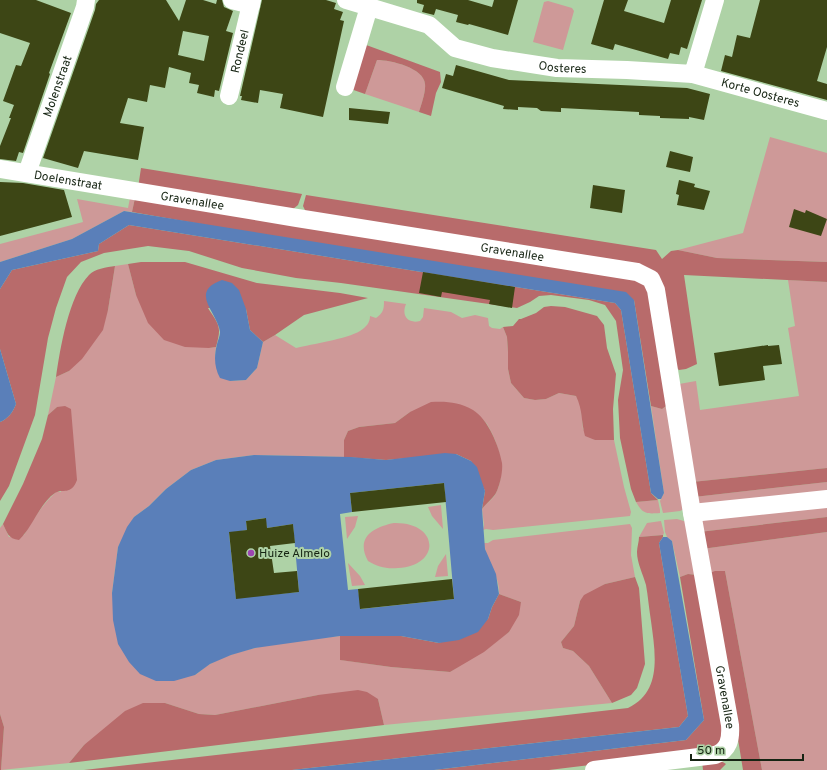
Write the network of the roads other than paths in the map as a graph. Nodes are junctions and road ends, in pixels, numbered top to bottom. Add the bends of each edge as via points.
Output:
1 (86, 0) edge
2 (232, 0) edge
3 (346, 0) edge
4 (714, 0) edge
5 (251, 3) edge
6 (369, 7) junction
7 (693, 74) junction
8 (344, 86) dead end
9 (229, 96) dead end
10 (827, 111) edge
11 (0, 169) edge
12 (27, 173) junction
13 (136, 191) joint
14 (827, 499) edge
15 (692, 513) junction
16 (594, 770) edge

1 - 12 street, Molenstraat
2 - 5 street, Rondeel
3 - 6 street, Oosteres
4 - 7 street
5 - 9 street, Rondeel
6 - 7 street, Oosteres via 429,26 455,48 492,58 556,68
6 - 8 street
7 - 10 street, Korte Oosteres
11 - 12 street, Doelenstraat
12 - 13 street, Doelenstraat
13 - 15 street, Gravenallee via 637,272 648,277 656,290
14 - 15 street
15 - 16 street, Gravenallee via 730,725 728,746 715,755

